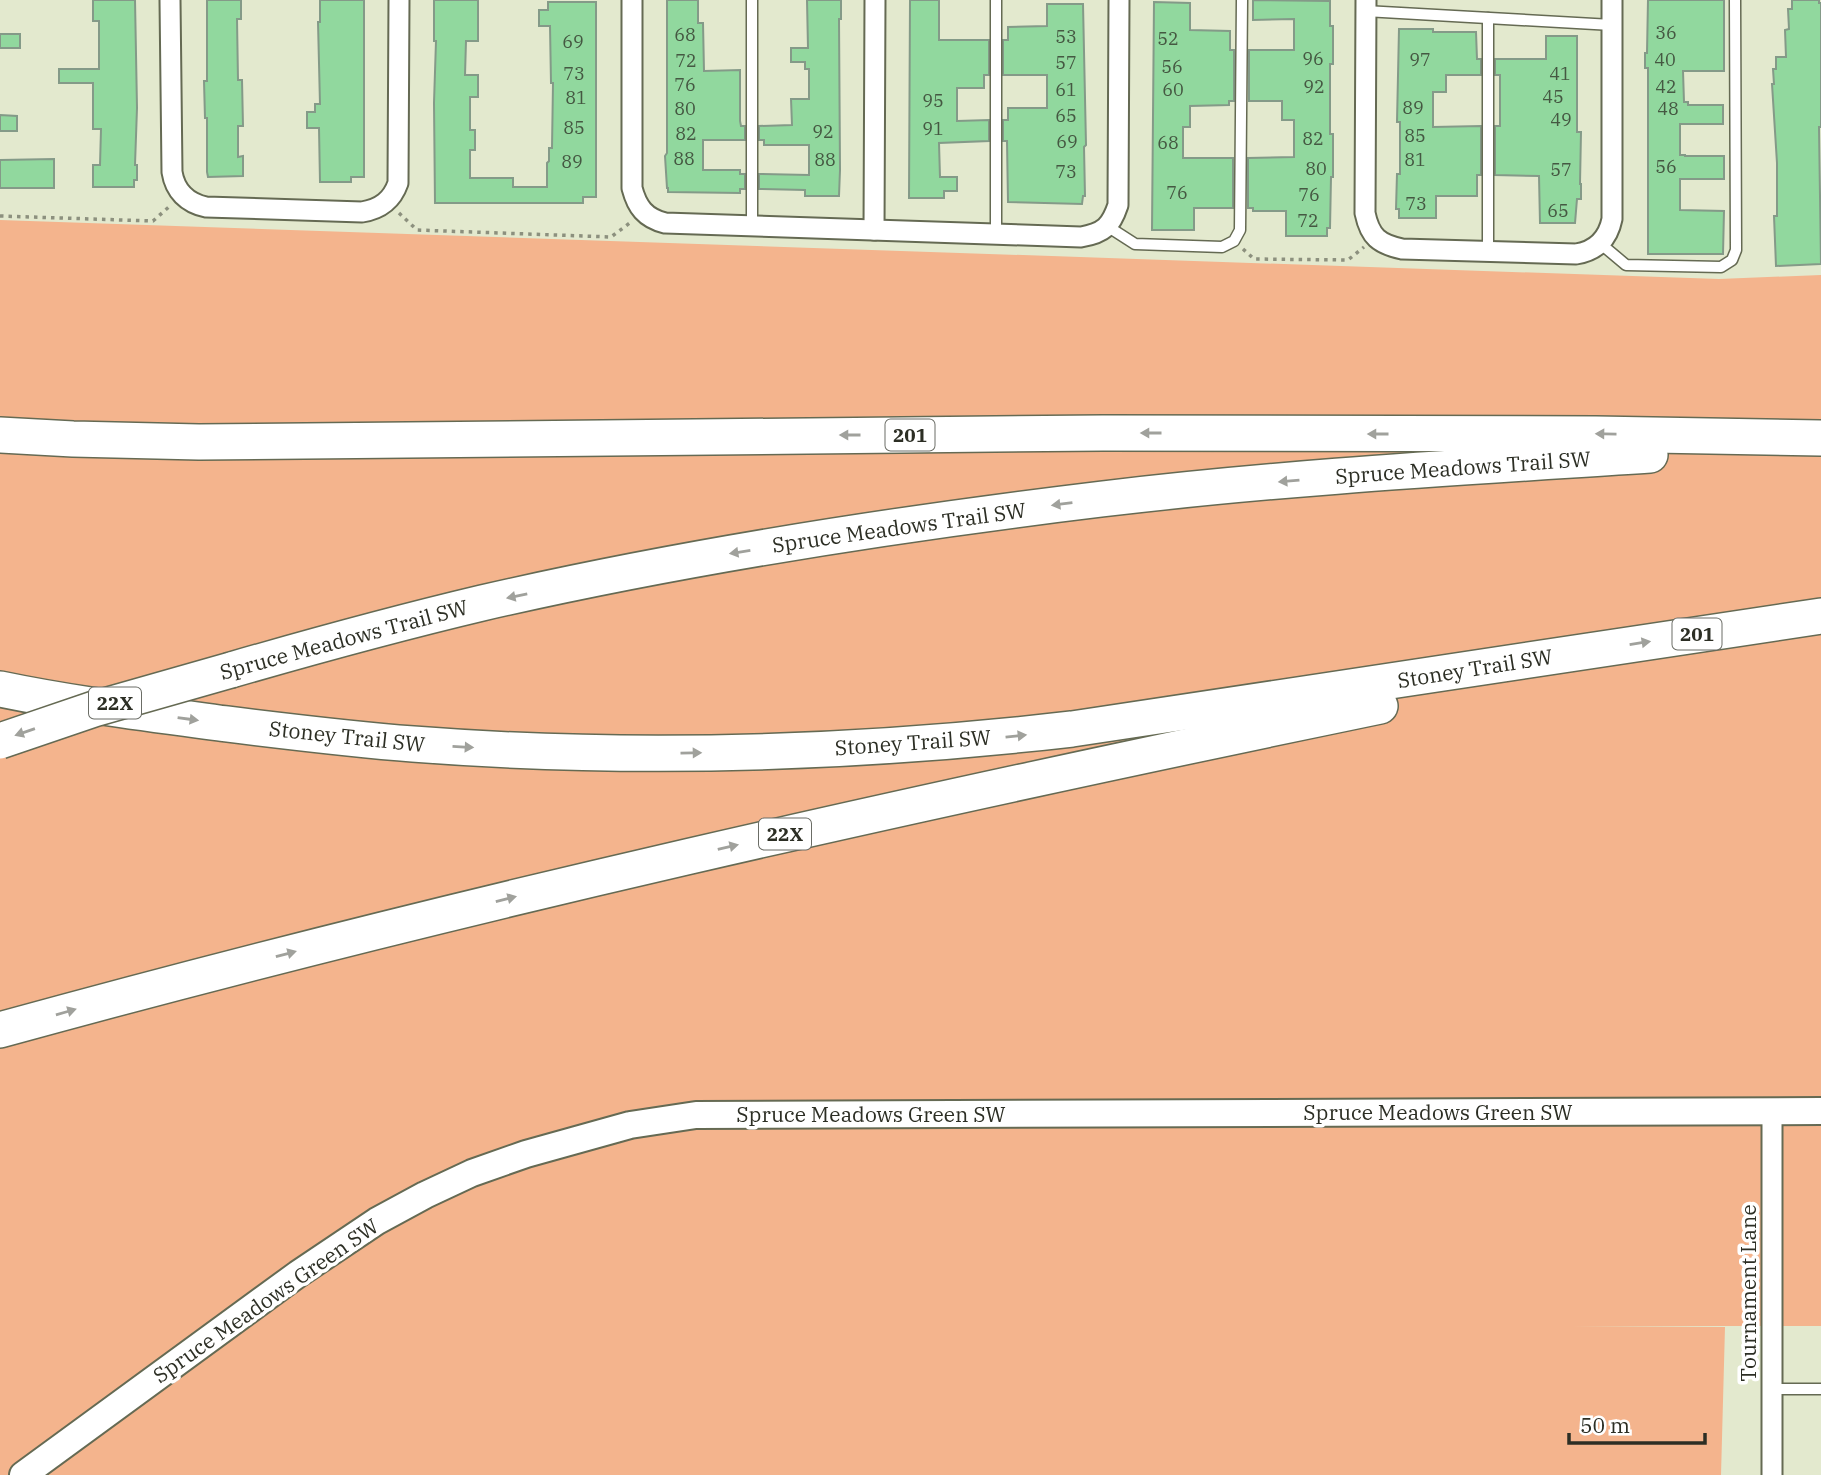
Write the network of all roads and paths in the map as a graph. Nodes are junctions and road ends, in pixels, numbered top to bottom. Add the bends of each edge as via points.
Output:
1 (170, 0) edge
2 (399, 0) edge
3 (632, 0) edge
4 (752, 0) edge
5 (875, 0) edge
6 (996, 0) edge
7 (1119, 0) edge
8 (1242, 0) edge
9 (1612, 0) edge
10 (1735, 0) edge
11 (1366, 6) edge
12 (1488, 18) junction
13 (1612, 25) junction
14 (182, 195) junction
15 (388, 201) junction
16 (643, 212) junction
17 (0, 216) edge
18 (752, 226) junction
19 (1107, 226) junction
20 (874, 230) junction
21 (996, 234) junction
22 (1376, 238) junction
23 (1234, 240) junction
24 (1601, 244) junction
25 (1488, 251) junction
26 (0, 435) edge
27 (1821, 438) edge
28 (1821, 444) edge
29 (1821, 616) edge
30 (1573, 654) junction
31 (0, 689) edge
32 (0, 741) edge
33 (0, 1030) edge
34 (1772, 1111) junction
35 (1821, 1111) edge
36 (1772, 1389) junction
37 (1821, 1389) edge
38 (23, 1475) edge
39 (1772, 1475) edge

1 - 14 street via 172,172
2 - 15 street via 399,178
3 - 16 street via 632,188
4 - 18 lane
5 - 20 street
6 - 21 lane
7 - 19 street via 1118,205
8 - 23 lane via 1241,224
9 - 13 street
10 - 24 lane via 1736,250 1732,260 1721,267 1626,265
11 - 12 lane
11 - 22 street via 1365,213
12 - 13 lane
12 - 25 lane
13 - 24 street via 1612,219
14 - 15 street via 206,207 362,212
14 - 17 path via 153,221
15 - 16 path via 417,230 611,237
16 - 18 street via 665,223
18 - 20 street
19 - 21 street via 1082,237
19 - 23 lane via 1135,244 1222,247
20 - 21 street
22 - 23 path via 1348,260 1254,259
22 - 25 street via 1402,249
24 - 25 street via 1576,254
27 -> 26 highway, 201 via 1090,433 198,442
28 -> 32 highway, Spruce Meadows Trail SW / 22X, bridge via 1316,479 1104,499 771,547 617,575 342,638 94,709
30 -> 29 highway, Stoney Trail SW / 201
31 -> 30 highway, Stoney Trail SW / 201 via 211,722 415,744 648,753 757,752 1072,729
33 -> 30 highway, 22X via 550,888 1031,778 1381,706
34 - 35 street, Spruce Meadows Green SW
34 - 36 street, Tournament Lane
34 - 38 street, Spruce Meadows Green SW via 696,1115 630,1125 472,1172 377,1221 298,1273
36 - 37 lane
36 - 39 street, Tournament Lane

